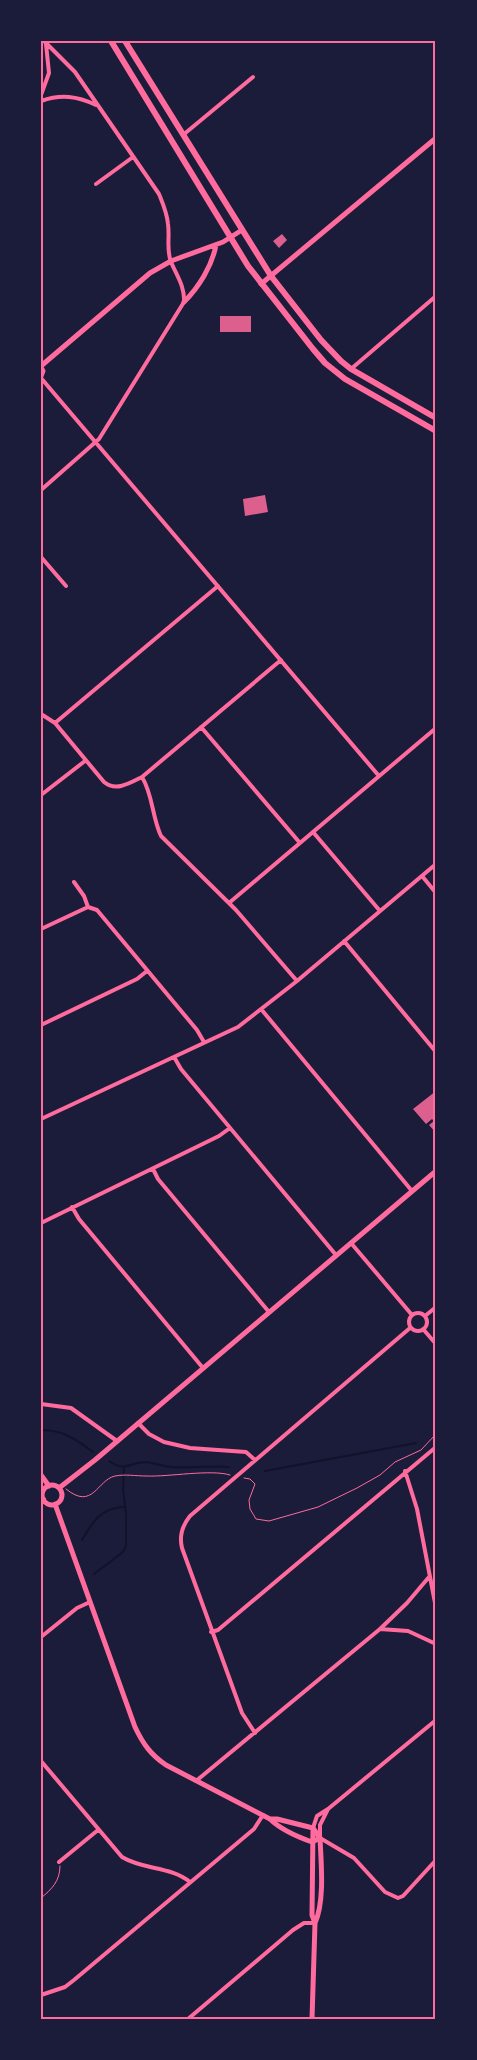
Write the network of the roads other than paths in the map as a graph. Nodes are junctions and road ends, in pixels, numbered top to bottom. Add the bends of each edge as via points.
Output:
1 (111, 41) edge
2 (125, 41) edge
3 (45, 42) edge
4 (253, 78) dead end
5 (41, 95) edge
6 (41, 101) edge
7 (98, 106) junction
8 (183, 135) junction
9 (436, 138) edge
10 (133, 158) junction
11 (96, 184) dead end
12 (242, 230) junction
13 (231, 237) junction
14 (216, 245) junction
15 (171, 262) junction
16 (271, 276) junction
17 (261, 284) junction
18 (436, 296) edge
19 (184, 302) junction
20 (41, 367) edge
21 (351, 369) junction
22 (41, 377) edge
23 (436, 418) edge
24 (436, 431) edge
25 (96, 442) junction
26 (41, 490) edge
27 (41, 557) edge
28 (66, 586) dead end
29 (218, 586) junction
30 (281, 660) junction
31 (41, 714) edge
32 (55, 723) junction
33 (201, 727) junction
34 (436, 728) edge
35 (86, 761) junction
36 (142, 776) junction
37 (379, 776) junction
38 (41, 795) edge
39 (313, 832) junction
40 (300, 843) junction
41 (436, 864) edge
42 (422, 876) junction
43 (74, 882) dead end
44 (436, 893) edge
45 (229, 903) junction
46 (88, 907) junction
47 (380, 911) junction
48 (41, 929) edge
49 (344, 941) junction
50 (147, 970) junction
51 (297, 981) junction
52 (261, 1010) junction
53 (41, 1025) edge
54 (204, 1042) junction
55 (436, 1052) edge
56 (174, 1056) junction
57 (41, 1119) edge
58 (230, 1128) junction
59 (153, 1169) junction
60 (436, 1171) edge
61 (412, 1191) junction
62 (72, 1208) junction
63 (41, 1223) edge
64 (351, 1243) junction
65 (336, 1255) junction
66 (436, 1306) edge
67 (269, 1312) junction
68 (412, 1315) junction
69 (425, 1316) junction
70 (410, 1328) junction
71 (423, 1329) junction
72 (436, 1344) edge
73 (203, 1368) junction
74 (41, 1404) edge
75 (138, 1423) junction
76 (117, 1441) junction
77 (436, 1447) edge
78 (255, 1460) junction
79 (405, 1472) junction
80 (41, 1475) edge
81 (49, 1486) junction
82 (59, 1488) junction
83 (43, 1501) edge
84 (55, 1504) junction
85 (429, 1577) junction
86 (90, 1602) junction
87 (436, 1608) edge
88 (380, 1629) junction
89 (212, 1632) junction
90 (41, 1637) edge
91 (436, 1644) edge
92 (436, 1720) edge
93 (255, 1732) junction
94 (41, 1761) edge
95 (196, 1782) junction
96 (328, 1809) junction
97 (263, 1815) junction
98 (270, 1819) junction
99 (313, 1828) junction
100 (98, 1830) junction
101 (320, 1838) junction
102 (312, 1842) junction
103 (436, 1860) edge
104 (60, 1864) road end
105 (190, 1882) junction
106 (315, 1923) junction
107 (41, 1995) edge
108 (312, 2018) edge
109 (188, 2019) edge

1 - 13 highway
2 - 8 highway
3 - 5 street via 49,73
3 - 7 street via 75,72
4 - 8 street
6 - 7 street via 72,96
7 - 10 street
8 - 12 highway
9 - 16 street
10 - 11 street
10 - 15 street via 166,209
12 - 13 street
12 - 16 highway
13 - 14 street
13 - 17 highway
14 - 15 street
14 - 19 street via 213,259
15 - 19 street via 185,294
15 - 20 street via 139,281
16 - 17 street
16 - 21 highway via 321,340
17 - 24 highway via 313,349 336,372
18 - 21 street
19 - 25 street
20 - 22 street
21 - 23 highway
22 - 25 street
25 - 26 street
25 - 29 street
27 - 28 street
29 - 30 street
29 - 32 street
30 - 33 street
30 - 37 street
31 - 32 street
32 - 35 street
33 - 36 street
33 - 40 street
34 - 37 street
35 - 36 street via 108,786 121,786
35 - 38 street
36 - 45 street via 160,836
37 - 39 street
39 - 40 street
39 - 47 street
40 - 45 street
41 - 42 street
42 - 44 street
42 - 47 street
43 - 46 street
45 - 51 street
46 - 48 street
46 - 50 street via 97,910
47 - 49 street
49 - 51 street
49 - 55 street
50 - 53 street
50 - 54 street
51 - 52 street
52 - 54 street via 238,1027
52 - 61 street
54 - 56 street
56 - 57 street
56 - 58 street via 181,1070
58 - 59 street
58 - 65 street
59 - 62 street
59 - 67 street
60 - 61 street
61 - 64 street
62 - 63 street
62 - 73 street
64 - 65 street
64 - 68 street
65 - 67 street
66 - 69 street
67 - 73 street
68 - 69 street via 417,1312
68 - 70 street via 408,1319
69 - 71 street via 427,1324
70 - 71 street via 418,1332
70 - 78 street
71 - 72 street
73 - 75 street
74 - 76 street via 71,1408
75 - 76 street
75 - 78 street via 164,1442 183,1447 246,1452
76 - 82 street
77 - 79 street
78 - 89 street via 190,1516 183,1528 181,1541
79 - 85 street via 417,1509
79 - 89 street
80 - 81 street
81 - 82 street
81 - 83 street via 43,1491
82 - 84 street via 62,1497
83 - 84 street
84 - 86 street
85 - 87 street
85 - 88 street
86 - 90 street via 76,1608
86 - 95 street via 144,1746 162,1762
88 - 91 street via 408,1631
88 - 93 street
89 - 93 street via 242,1714
92 - 96 street
93 - 95 street
94 - 100 street
95 - 97 street
96 - 99 street via 317,1816
96 - 101 street via 320,1825
97 - 98 street
97 - 105 street via 254,1829
98 - 99 street
98 - 102 street
99 - 101 street
99 - 102 street
100 - 104 street
100 - 105 street via 128,1861 175,1872
101 - 102 street
101 - 103 street via 349,1854 385,1892 398,1898
101 - 106 street via 321,1889
102 - 106 street via 312,1915
105 - 107 street via 65,1987
106 - 108 street
106 - 109 street via 304,1923 293,1930

